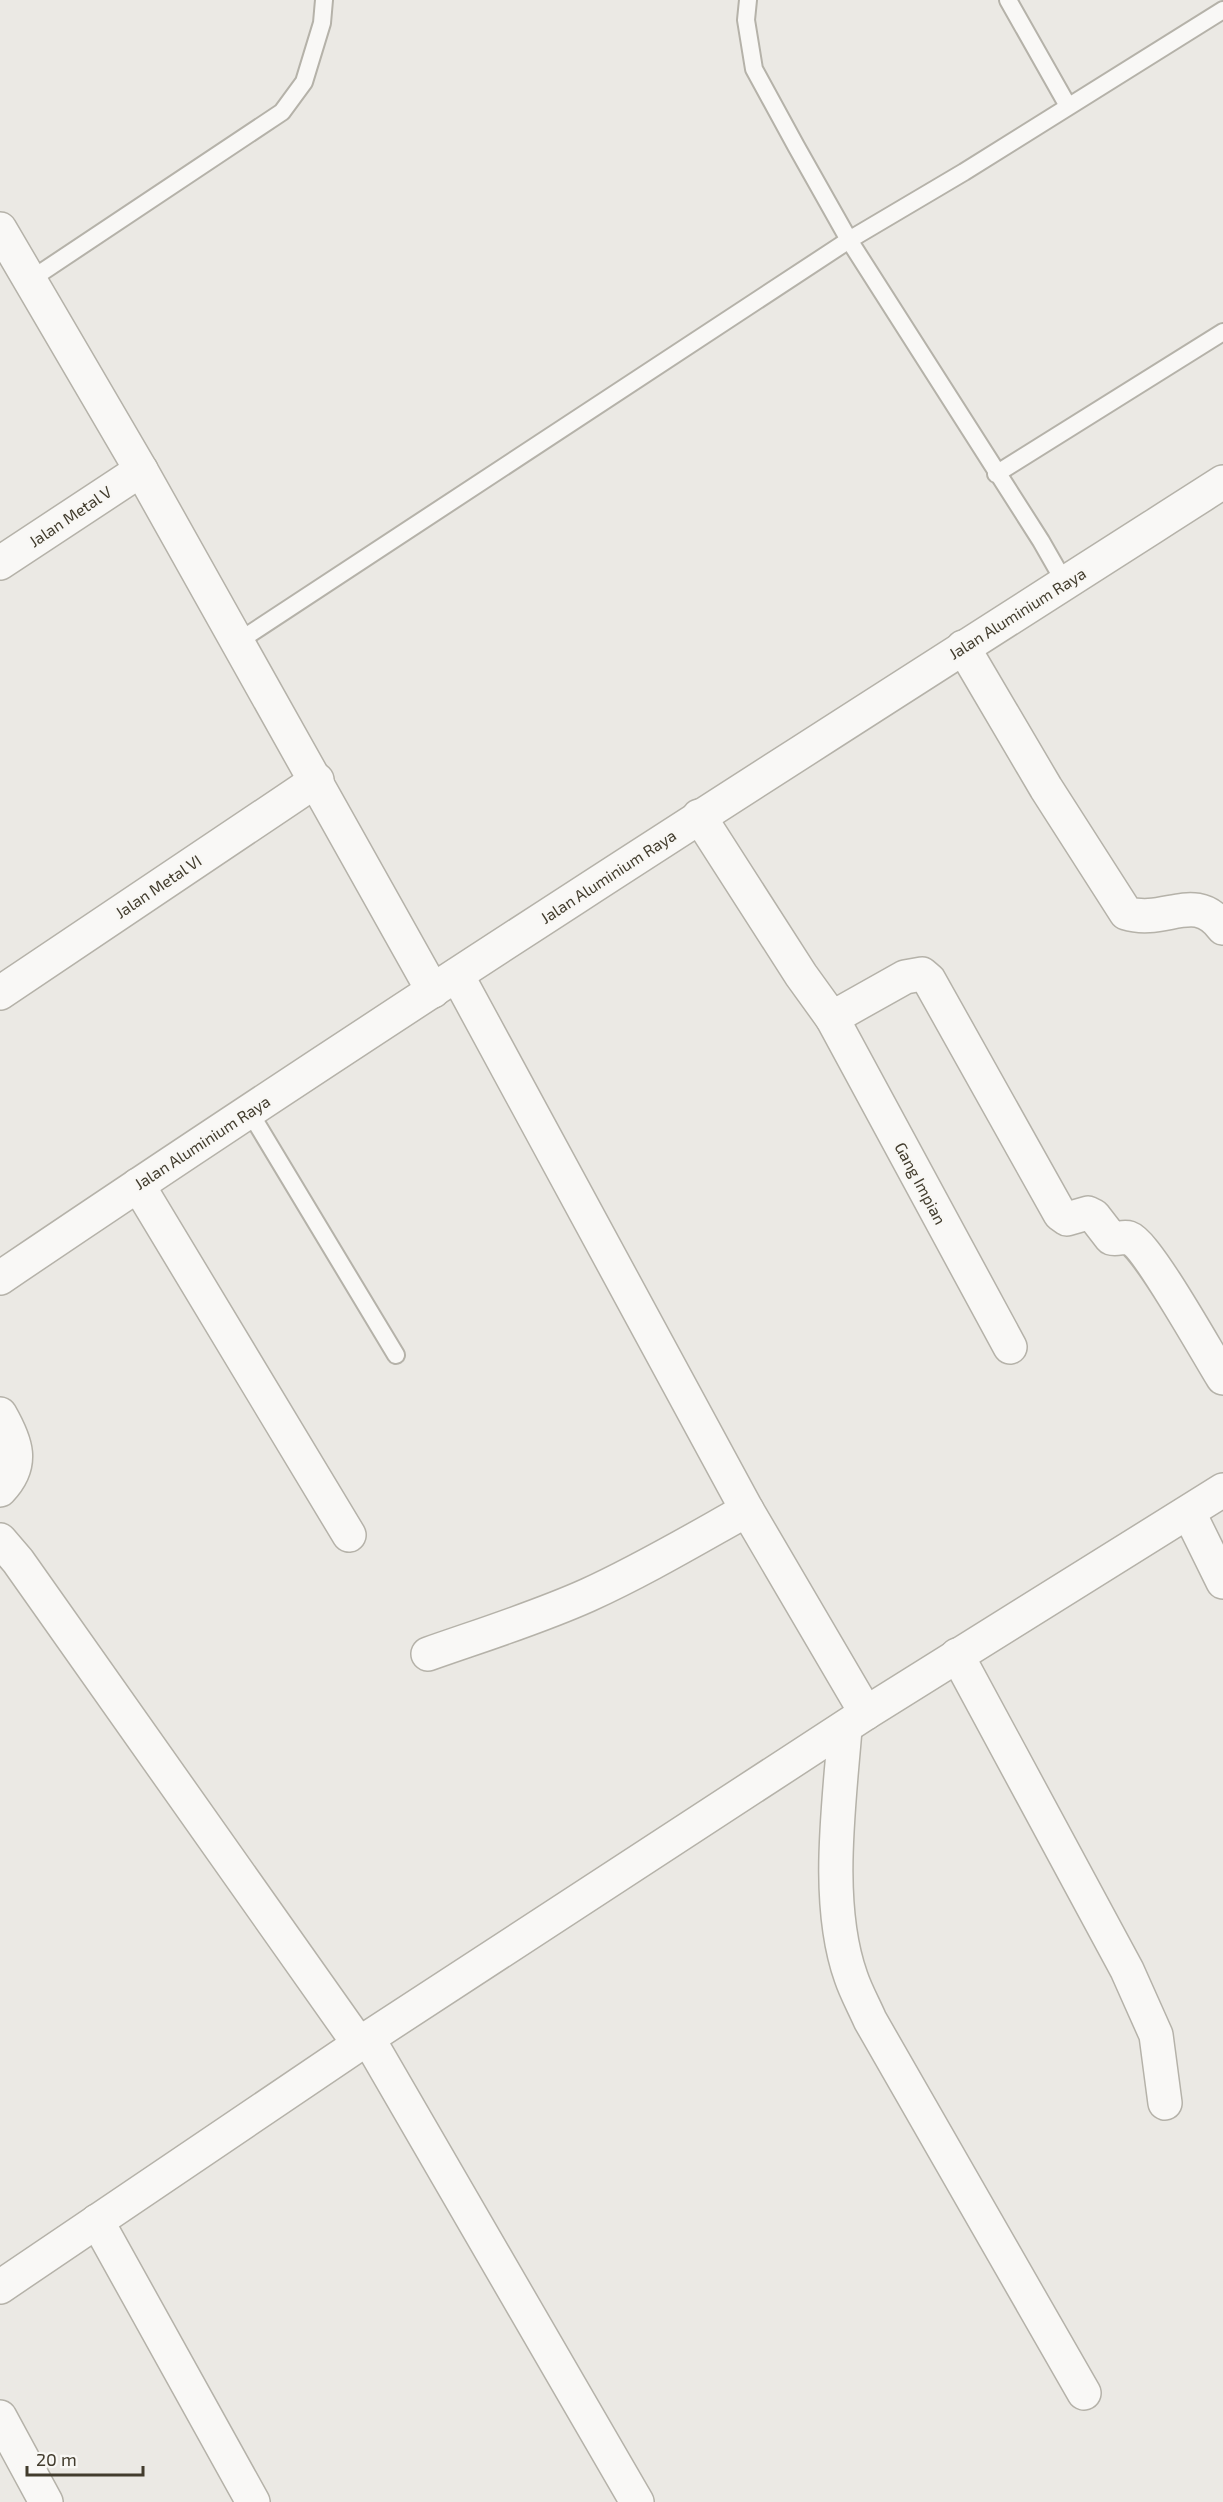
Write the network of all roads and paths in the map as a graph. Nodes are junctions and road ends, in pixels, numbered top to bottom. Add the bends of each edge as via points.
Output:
1 (324, 0) edge
2 (748, 0) edge
3 (1008, 0) edge
4 (1223, 10) edge
5 (1068, 106) junction
6 (0, 229) edge
7 (849, 240) junction
8 (30, 280) junction
9 (1223, 332) edge
10 (141, 470) junction
11 (996, 474) junction
12 (1223, 483) edge
13 (0, 563) edge
14 (1065, 583) junction
15 (236, 643) junction
16 (963, 647) junction
17 (317, 780) junction
18 (699, 816) junction
19 (1223, 928) edge
20 (445, 983) junction
21 (0, 993) edge
22 (832, 1018) junction
23 (249, 1111) junction
24 (138, 1185) junction
25 (0, 1278) edge
26 (1010, 1347) dead end
27 (396, 1355) dead end
28 (1223, 1378) edge
29 (0, 1414) edge
30 (0, 1490) edge
31 (1223, 1490) edge
32 (747, 1510) junction
33 (1189, 1513) junction
34 (349, 1535) dead end
35 (0, 1540) edge
36 (1223, 1582) edge
37 (428, 1654) dead end
38 (957, 1655) junction
39 (855, 1721) junction
40 (364, 2042) junction
41 (1165, 2103) dead end
42 (97, 2221) junction
43 (0, 2288) edge
44 (1084, 2393) dead end
45 (3, 2429) edge
46 (46, 2502) edge
47 (254, 2502) edge
48 (637, 2502) edge

1 - 8 lane via 322,23 304,82 282,112
2 - 7 lane via 746,20 754,69
3 - 5 lane
4 - 5 lane
5 - 7 lane
6 - 8 street
7 - 11 lane
7 - 15 lane
8 - 10 street
9 - 11 lane
10 - 13 street, Jalan Metal V
10 - 15 street
11 - 14 lane
12 - 14 street, Jalan Aluminium Raya
14 - 16 street, Jalan Aluminium Raya
15 - 17 street
16 - 18 street, Jalan Aluminium Raya
16 - 19 street via 1126,913 1157,917 1194,909 1207,912
17 - 20 street
17 - 21 street, Jalan Metal VI
18 - 20 street, Jalan Aluminium Raya
18 - 22 street, Gang Impian
20 - 23 street, Jalan Aluminium Raya
20 - 32 street
22 - 26 street, Gang Impian
22 - 28 street via 905,977 926,977 1060,1214 1065,1219 1088,1213 1112,1239 1135,1242
23 - 24 street, Jalan Aluminium Raya
23 - 27 lane
24 - 25 street, Jalan Aluminium Raya
24 - 34 street
29 - 30 street via 16,1455 15,1469
31 - 33 street
32 - 37 street via 587,1595
32 - 39 street
33 - 36 street
33 - 38 street
35 - 40 street
38 - 39 street
38 - 41 street via 1132,1980 1156,2035
39 - 40 street
39 - 44 street via 837,1830 837,1910 851,1977 870,2020
40 - 42 street
40 - 48 street
42 - 43 street
42 - 47 street
45 - 46 street

